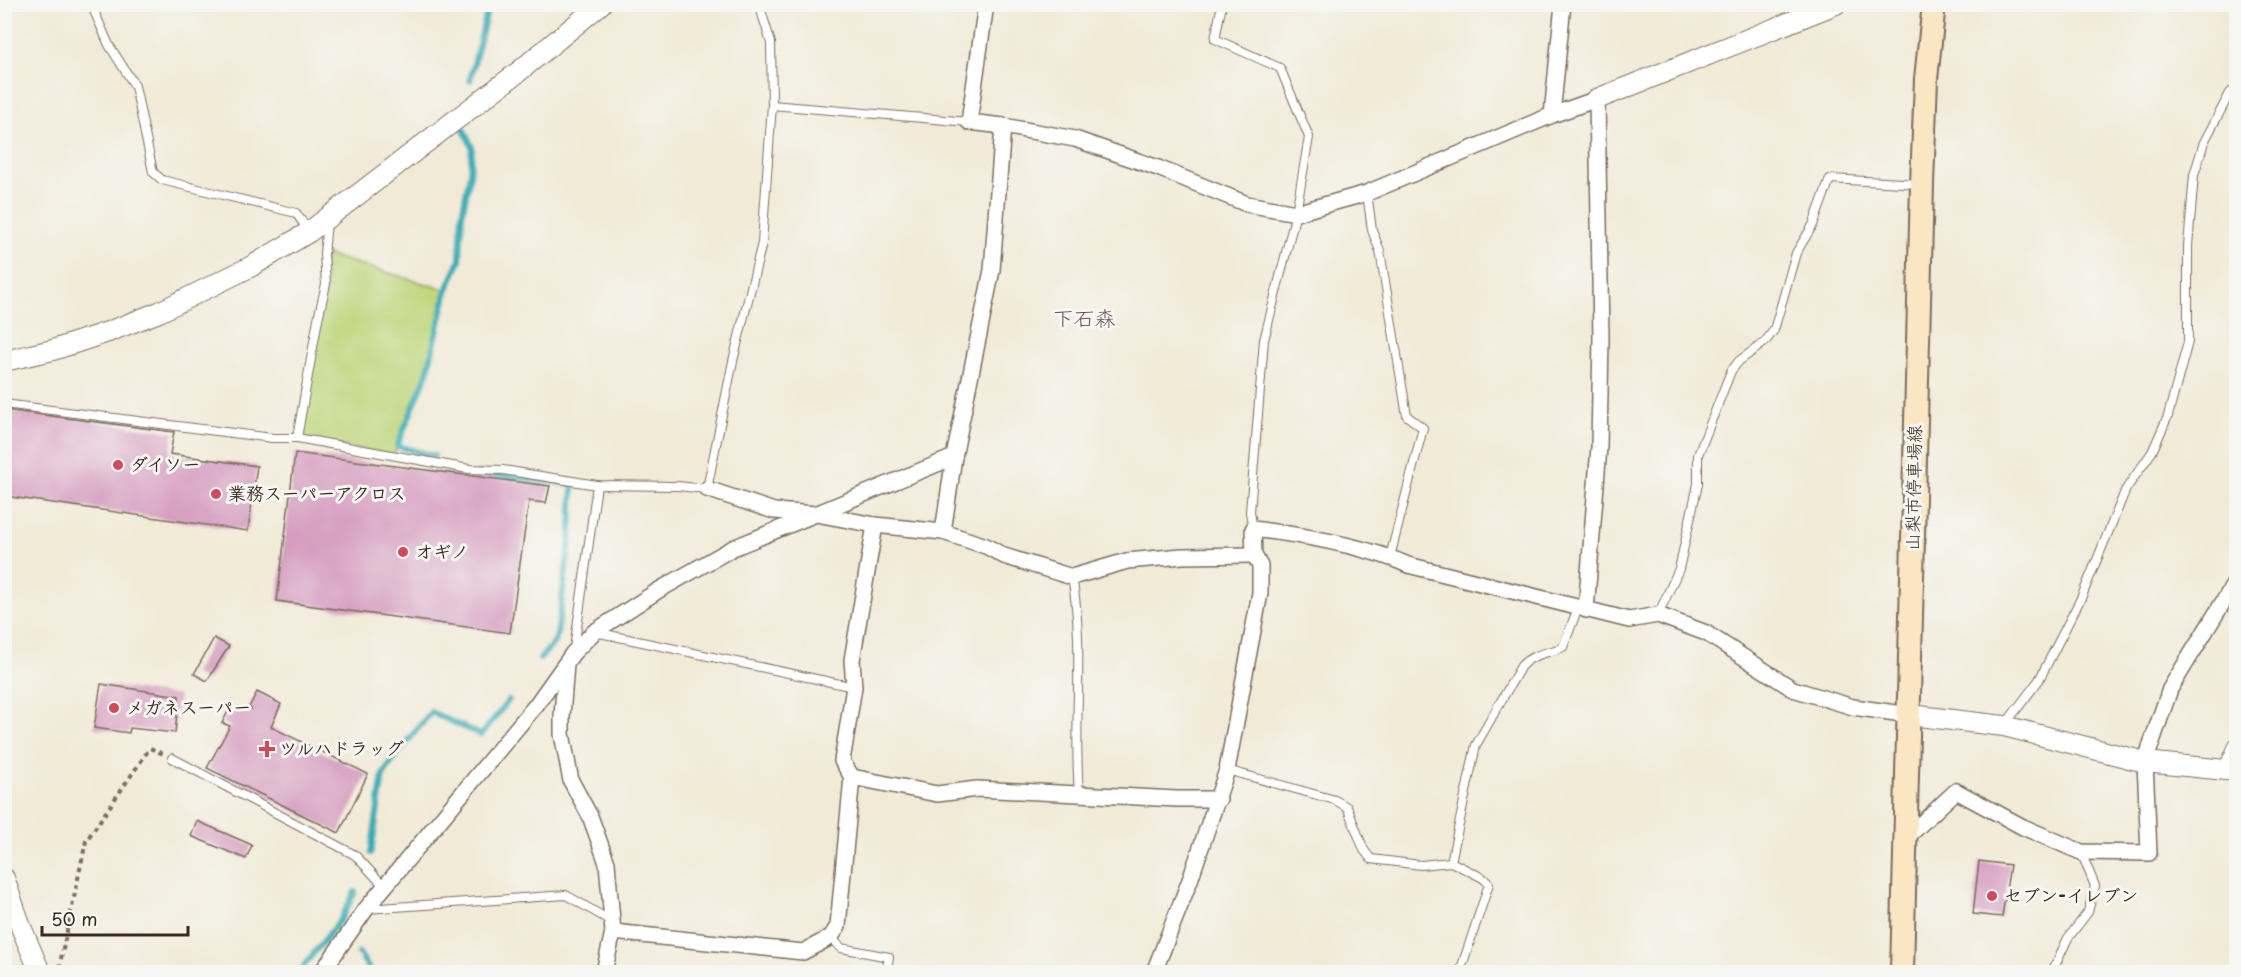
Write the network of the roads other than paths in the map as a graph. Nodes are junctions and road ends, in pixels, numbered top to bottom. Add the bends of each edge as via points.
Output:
1 (91, 4) edge
2 (601, 4) edge
3 (759, 4) edge
4 (986, 4) edge
5 (1222, 4) edge
6 (1563, 4) edge
7 (1836, 4) edge
8 (1934, 4) edge
9 (2236, 88) edge
10 (1597, 99) junction
11 (772, 105) junction
12 (1552, 115) junction
13 (969, 122) junction
14 (1003, 126) junction
15 (1922, 184) junction
16 (1367, 193) junction
17 (1296, 213) junction
18 (328, 219) junction
19 (309, 232) junction
20 (4, 361) edge
21 (4, 404) edge
22 (297, 438) junction
23 (954, 457) junction
24 (597, 485) junction
25 (707, 489) junction
26 (816, 514) junction
27 (875, 525) junction
28 (1253, 529) junction
29 (943, 532) junction
30 (1254, 555) junction
31 (1390, 557) junction
32 (1072, 577) junction
33 (2236, 581) edge
34 (1582, 609) junction
35 (1659, 615) junction
36 (594, 632) junction
37 (570, 658) junction
38 (854, 687) junction
39 (1910, 715) junction
40 (2004, 726) junction
41 (2236, 739) edge
42 (172, 758) road end
43 (2145, 762) junction
44 (1227, 770) junction
45 (2229, 770) edge
46 (852, 777) junction
47 (1079, 793) junction
48 (1219, 799) junction
49 (1906, 838) junction
50 (2081, 852) junction
51 (1450, 862) junction
52 (4, 878) edge
53 (385, 887) junction
54 (366, 909) junction
55 (612, 927) junction
56 (831, 937) junction
57 (40, 972) edge
58 (322, 972) edge
59 (604, 972) edge
60 (886, 972) edge
61 (1154, 972) edge
62 (1460, 972) edge
63 (1902, 972) edge
64 (2052, 972) edge

1 - 19 lane via 109,45 135,86 153,172 162,180 296,213
2 - 18 street
3 - 11 lane via 771,43
4 - 13 street
5 - 17 lane via 1215,39 1280,68 1309,137
6 - 12 street
7 - 10 street
8 - 15 main road, 山梨市停車場線
9 - 40 lane via 2204,142 2194,175 2188,246 2188,342 2168,416 2152,452 2126,489 2082,596 2039,680
10 - 12 street
10 - 34 street via 1599,447
11 - 13 lane
11 - 25 lane via 762,243
12 - 16 street
13 - 14 street
14 - 17 street via 1075,139 1247,204
14 - 23 street via 992,270
15 - 35 lane via 1830,179 1813,225 1796,254 1774,330 1731,371 1698,455 1698,484 1680,569
15 - 39 main road, 山梨市停車場線
16 - 17 street
16 - 31 lane via 1407,416 1423,428
17 - 28 lane via 1264,340 1250,512
18 - 19 street
18 - 22 lane via 326,284
19 - 20 street via 252,266 159,312 98,336
21 - 22 lane
22 - 24 lane via 469,469 503,470
23 - 26 street
23 - 29 street
24 - 25 lane
24 - 37 lane
25 - 26 street via 774,511
26 - 27 street
26 - 36 street via 734,548 658,590
27 - 29 street
27 - 38 street via 852,660
28 - 30 street
28 - 31 street
29 - 32 street
30 - 32 street via 1128,561
30 - 44 street via 1260,566 1260,593
31 - 34 street via 1408,565
32 - 47 lane via 1077,603
33 - 43 street via 2170,689
34 - 35 street via 1629,620
34 - 51 lane via 1563,647 1531,656 1521,666 1476,745
35 - 39 street via 1706,633 1793,689 1853,707
36 - 37 street
36 - 38 lane
37 - 53 street via 536,705
37 - 55 street via 562,734 571,781 590,816 607,863
38 - 46 street via 842,761
39 - 40 street
39 - 49 main road, 山梨市停車場線
40 - 43 street
41 - 45 lane
42 - 53 lane via 355,855
43 - 45 street
43 - 50 street via 2149,853
44 - 48 street
44 - 51 lane via 1335,800 1347,807 1371,858 1421,865
46 - 47 street via 937,794 977,789
46 - 56 street via 838,926
47 - 48 street
48 - 61 street
49 - 50 street via 1956,791
49 - 63 main road, 山梨市停車場線
50 - 64 lane via 2095,886 2088,912 2068,938
51 - 62 lane via 1490,884
52 - 57 street
53 - 54 street
54 - 55 lane via 566,895
54 - 58 street
55 - 56 street via 803,952
55 - 59 street
56 - 60 lane via 841,948 889,957

